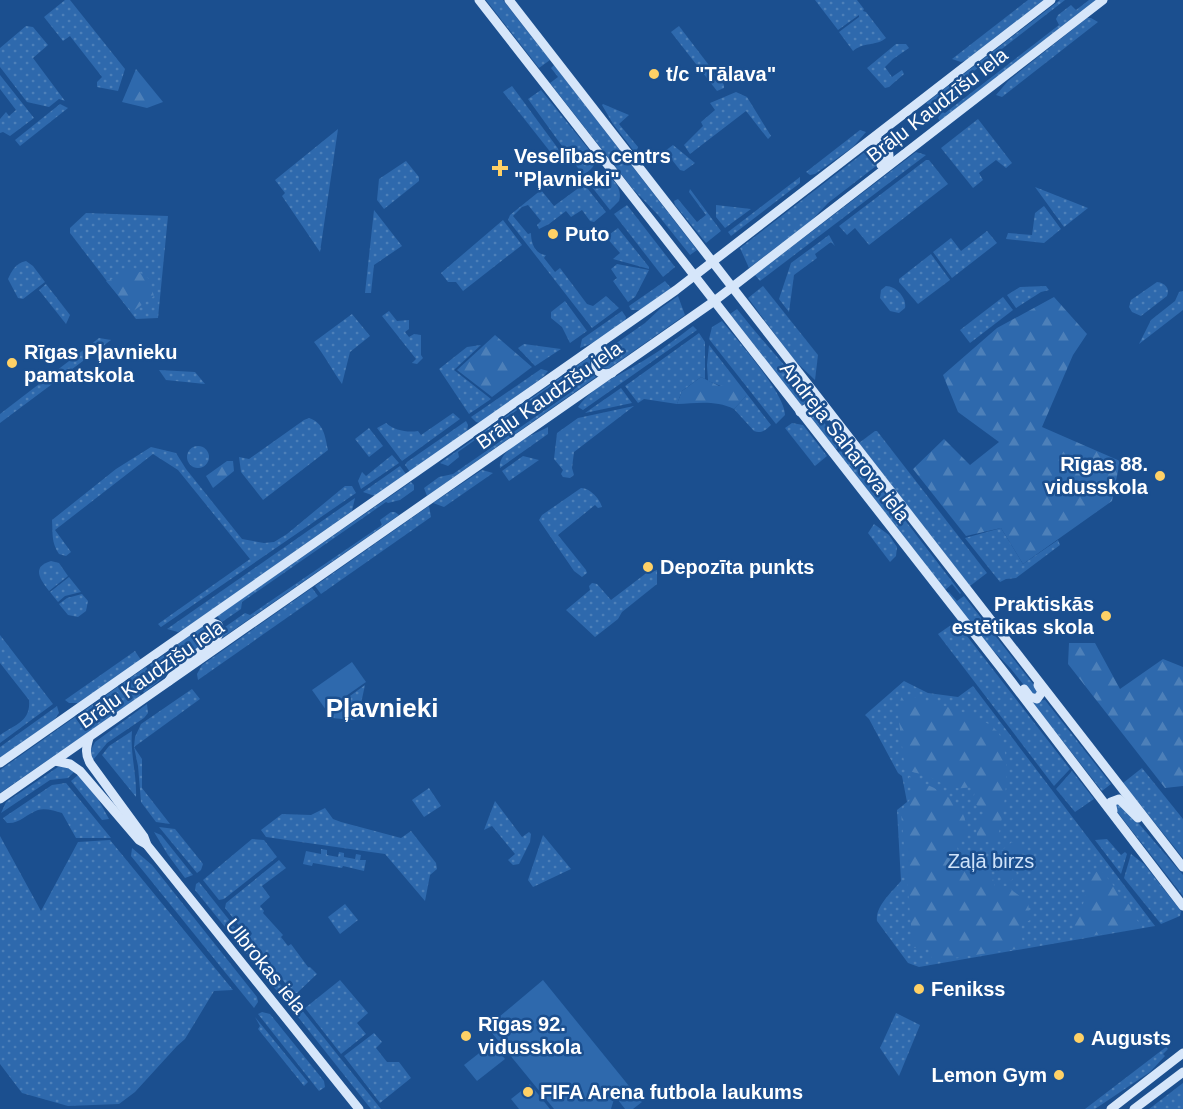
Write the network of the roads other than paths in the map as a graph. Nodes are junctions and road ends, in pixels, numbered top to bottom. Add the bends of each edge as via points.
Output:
1 (479, 0) edge
2 (510, 0) edge
3 (1051, 0) edge
4 (1103, 0) edge
5 (864, 144) junction
6 (825, 214) junction
7 (713, 262) junction
8 (693, 276) junction
9 (732, 287) junction
10 (713, 302) junction
11 (604, 341) junction
12 (612, 373) junction
13 (800, 412) junction
14 (837, 423) junction
15 (206, 620) junction
16 (1001, 668) junction
17 (1033, 675) junction
18 (166, 685) junction
19 (89, 738) junction
20 (55, 762) junction
21 (0, 763) edge
22 (0, 799) edge
23 (1116, 819) junction
24 (1164, 843) junction
25 (147, 845) junction
26 (1183, 867) edge
27 (1183, 906) edge
28 (1183, 1053) edge
29 (1183, 1072) edge
30 (359, 1109) edge
31 (1111, 1109) edge
32 (1134, 1109) edge

1 - 8 street, Andreja Saharova iela
2 - 7 street, Andreja Saharova iela
3 - 5 street, Brāļu Kaudzīšu iela
4 - 6 street, Brāļu Kaudzīšu iela
5 - 6 street via 885,142 889,149 887,159
5 - 7 street, Brāļu Kaudzīšu iela
6 - 9 street, Brāļu Kaudzīšu iela
7 - 8 street, Brāļu Kaudzīšu iela
7 - 9 street, Andreja Saharova iela
8 - 10 street, Andreja Saharova iela
8 - 11 street, Brāļu Kaudzīšu iela
9 - 10 street, Brāļu Kaudzīšu iela
9 - 14 street, Andreja Saharova iela
10 - 12 street, Brāļu Kaudzīšu iela
10 - 13 street, Andreja Saharova iela
11 - 12 street via 595,359 596,366 602,373
11 - 15 street, Brāļu Kaudzīšu iela
12 - 18 street, Brāļu Kaudzīšu iela
13 - 14 street via 815,407
13 - 16 street, Andreja Saharova iela
14 - 17 street, Andreja Saharova iela
15 - 18 street via 218,625 219,636 176,670
15 - 21 street, Brāļu Kaudzīšu iela
16 - 17 street via 1030,697 1037,699 1042,692
16 - 23 street, Andreja Saharova iela
17 - 24 street, Andreja Saharova iela
18 - 19 street, Brāļu Kaudzīšu iela
19 - 20 street, Brāļu Kaudzīšu iela
19 - 25 street, Ulbrokas iela via 86,750 90,764
20 - 22 street, Brāļu Kaudzīšu iela
20 - 25 street, Ulbrokas iela via 70,764 80,771
23 - 24 street via 1110,806 1119,799
23 - 27 street, Andreja Saharova iela
24 - 26 street, Andreja Saharova iela
25 - 30 street, Ulbrokas iela
28 - 31 street
29 - 32 street

